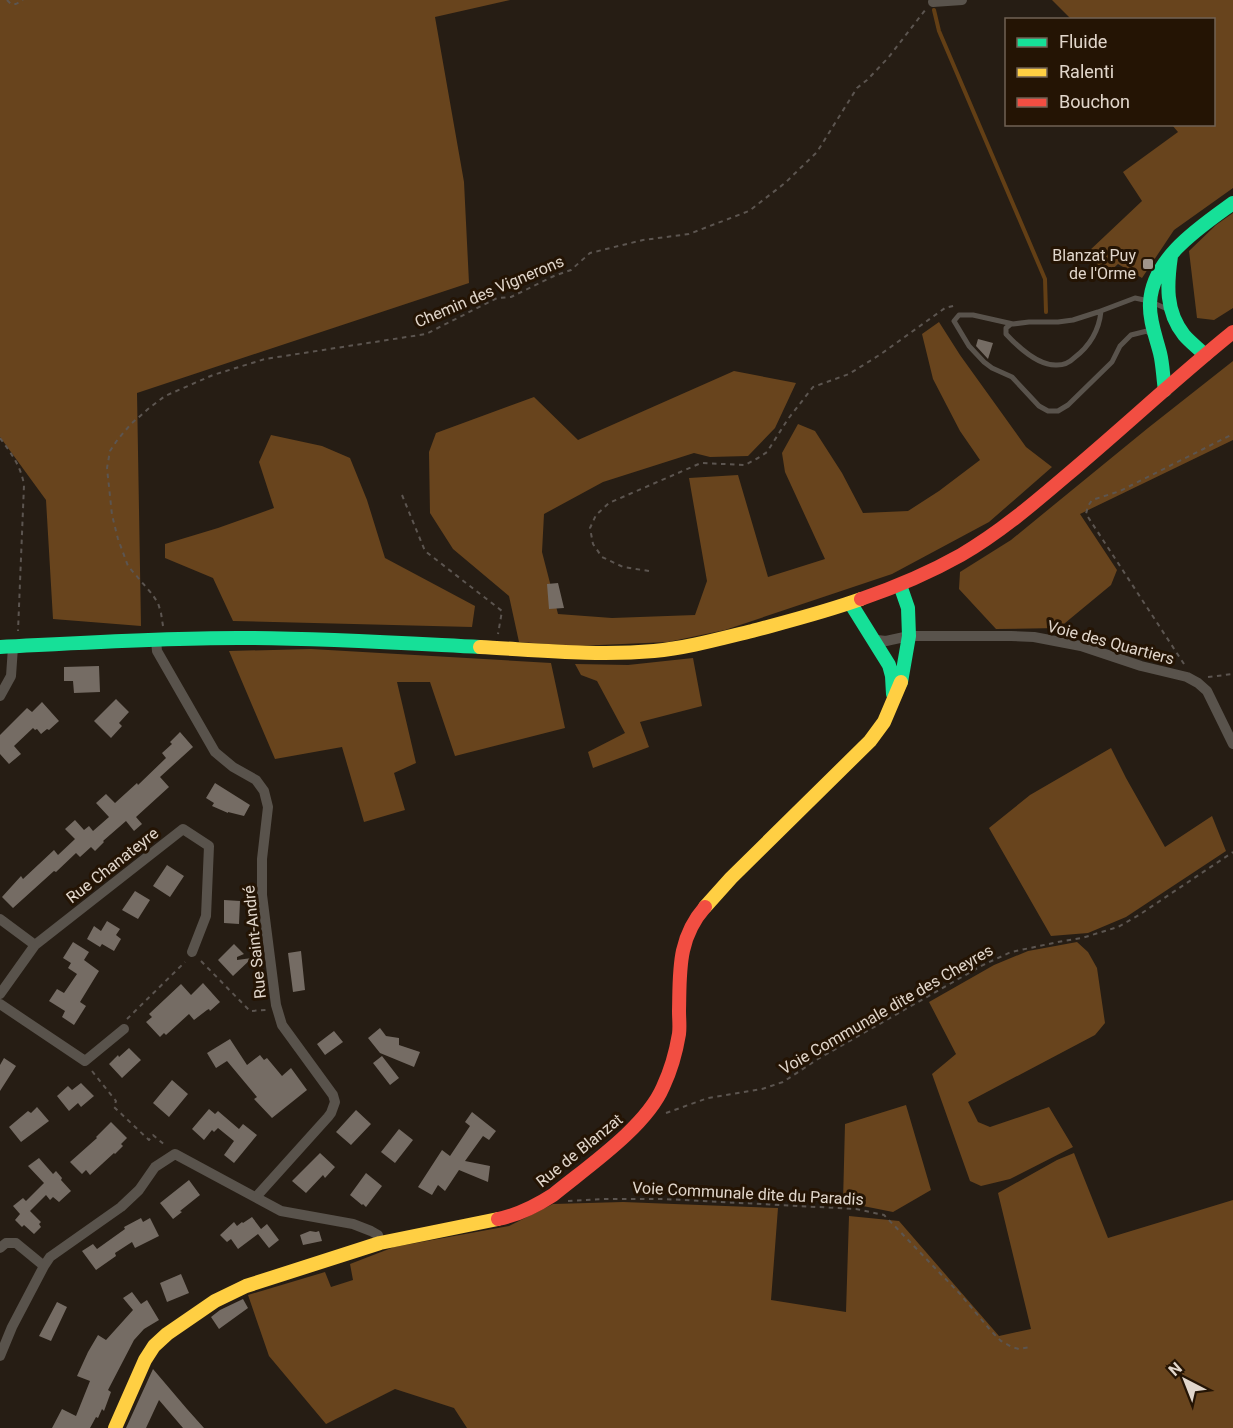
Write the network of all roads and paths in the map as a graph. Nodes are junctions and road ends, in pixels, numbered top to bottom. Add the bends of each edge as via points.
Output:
1 (7, 0) edge
2 (23, 0) edge
3 (962, 0) edge
4 (933, 2) joint
5 (1233, 203) edge
6 (1171, 255) junction
7 (1149, 301) junction
8 (965, 305) dead end
9 (1101, 311) junction
10 (1171, 313) junction
11 (1011, 324) junction
12 (1233, 332) edge
13 (1157, 344) junction
14 (1205, 355) junction
15 (1166, 390) junction
16 (1233, 434) edge
17 (0, 438) edge
18 (402, 495) dead end
19 (649, 571) dead end
20 (900, 585) junction
21 (851, 604) junction
22 (909, 636) junction
23 (872, 638) junction
24 (158, 640) junction
25 (10, 647) edge
26 (495, 649) junction
27 (1233, 674) edge
28 (1191, 677) junction
29 (0, 696) edge
30 (892, 704) junction
31 (1233, 744) edge
32 (1233, 852) edge
33 (0, 920) edge
34 (35, 945) junction
35 (192, 952) junction
36 (0, 994) edge
37 (0, 1004) edge
38 (277, 1008) junction
39 (124, 1029) joint
40 (85, 1062) junction
41 (658, 1116) dead end
42 (175, 1154) junction
43 (553, 1195) junction
44 (255, 1197) junction
45 (380, 1244) junction
46 (0, 1248) edge
47 (44, 1266) junction
48 (1030, 1347) dead end
49 (0, 1356) edge
50 (115, 1428) edge

1 - 2 path via 11,4
3 - 4 street
4 - 24 path, Chemin des Vignerons via 888,58 857,88 817,152 749,211 689,234 590,253 571,270 511,297 497,298 426,334 265,359 213,375 165,396 148,409 118,439 110,451 107,468 112,515 128,566 158,603 163,622
5 - 6 street
6 - 7 street via 1156,274
6 - 10 street via 1167,300
7 - 9 lane via 1135,298
7 - 10 lane
7 - 13 street
8 - 19 path via 945,308 849,374 813,387 767,452 758,458 745,465 701,463 609,503 596,514 590,528 593,544 602,557 623,567
9 - 11 lane via 1073,320
9 - 11 lane via 1100,323 1084,351 1058,366 1025,352 1006,334
10 - 14 street via 1184,335
11 - 13 lane via 973,315 959,315 954,321 984,362 1012,377 1048,411 1068,405 1112,362 1131,335 1147,331
12 - 14 street
13 - 15 street
14 - 15 street
15 - 20 street via 1028,509 966,552
16 - 28 path via 1120,491 1092,500 1086,514
17 - 25 path via 22,472 24,485
18 - 26 path via 425,551 502,611
20 - 21 street
20 - 22 street, Rue de Blanzat via 908,608
21 - 23 street
21 - 26 street via 665,650 587,653
22 - 23 street, Voie des Quartiers via 886,641
22 - 28 street, Voie des Quartiers via 1045,639
22 - 30 street, Rue de Blanzat via 900,686
23 - 30 street via 889,665
24 - 25 street
24 - 26 street via 323,640
24 - 38 street, Rue Saint-André via 157,651 215,752 264,790 268,807 262,895
25 - 29 street via 11,676
27 - 28 path
28 - 31 street, Voie des Quartiers via 1211,698
30 - 43 street, Rue de Blanzat via 870,741 702,911 682,951 679,1033 663,1088 652,1107 623,1138
32 - 41 path, Voie Communale dite des Cheyres via 1118,927 1011,952 783,1082 708,1098
33 - 34 street
34 - 35 street, Rue Chanateyre via 183,829 209,846 206,916
34 - 36 street, Rue Chanateyre
35 - 38 path via 250,1011
35 - 39 path via 124,1022
37 - 40 street
38 - 44 street, Rue Saint-André via 287,1033 335,1102 328,1117
39 - 40 street
40 - 42 path via 116,1101 114,1107 149,1140 153,1135
42 - 44 street
42 - 47 street via 155,1167 121,1207 50,1257
43 - 45 street, Rue de Blanzat via 506,1217
43 - 48 path, Voie Communale dite du Paradis via 559,1201 664,1199 856,1209 884,1215 1001,1341 1019,1349
44 - 45 street via 281,1210 366,1228 378,1235
45 - 50 street, Rue de Blanzat via 246,1286 191,1317 149,1353
46 - 47 street via 16,1243
47 - 49 street

